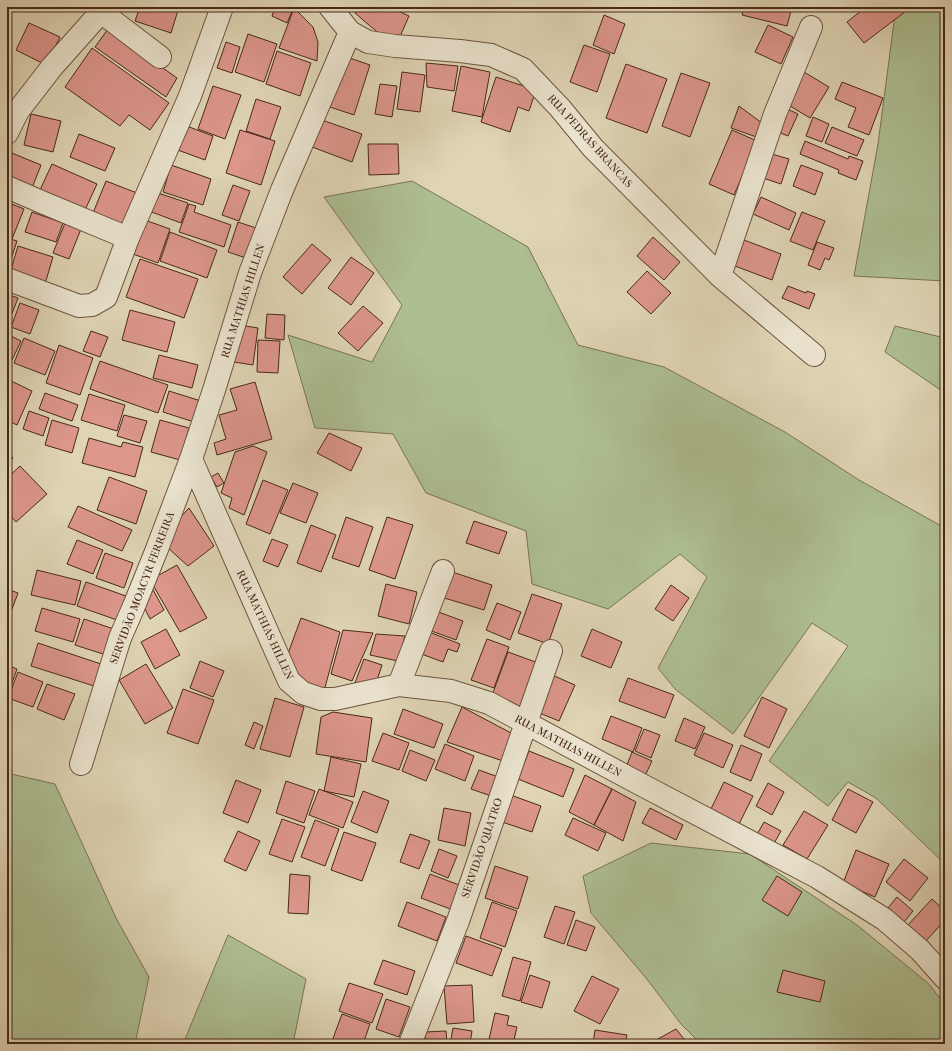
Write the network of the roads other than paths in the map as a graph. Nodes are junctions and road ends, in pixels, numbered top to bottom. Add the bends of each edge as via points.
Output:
1 (222, 7) edge
2 (330, 7) edge
3 (103, 10) edge
4 (811, 27) dead end
5 (350, 32) junction
6 (160, 57) dead end
7 (7, 133) edge
8 (7, 186) edge
9 (128, 238) junction
10 (720, 276) junction
11 (7, 279) edge
12 (814, 355) dead end
13 (191, 459) junction
14 (442, 571) dead end
15 (551, 651) dead end
16 (399, 685) junction
17 (526, 723) junction
18 (81, 764) dead end
19 (945, 978) edge
20 (410, 1044) edge

1 - 9 street via 190,96
2 - 5 street, RUA PEDRAS BRANCAS
3 - 6 street
3 - 7 street via 52,67 18,111
4 - 10 street via 775,114
5 - 10 street, RUA PEDRAS BRANCAS via 368,42 491,55 523,69 598,153
5 - 13 street, RUA MATHIAS HILLEN via 282,190 250,273
8 - 9 street
9 - 11 street via 106,297 92,305 79,306
10 - 12 street, RUA PEDRAS BRANCAS
13 - 16 street, RUA MATHIAS HILLEN via 289,681 303,693 320,699
13 - 18 street, SERVIDÃO MOACYR FERREIRA via 120,638
14 - 16 street
15 - 17 street, SERVIDÃO QUATRO
16 - 17 street, RUA MATHIAS HILLEN via 451,691 489,703
17 - 19 street, RUA MATHIAS HILLEN via 817,877 884,919 920,950
17 - 20 street, SERVIDÃO QUATRO via 458,921

